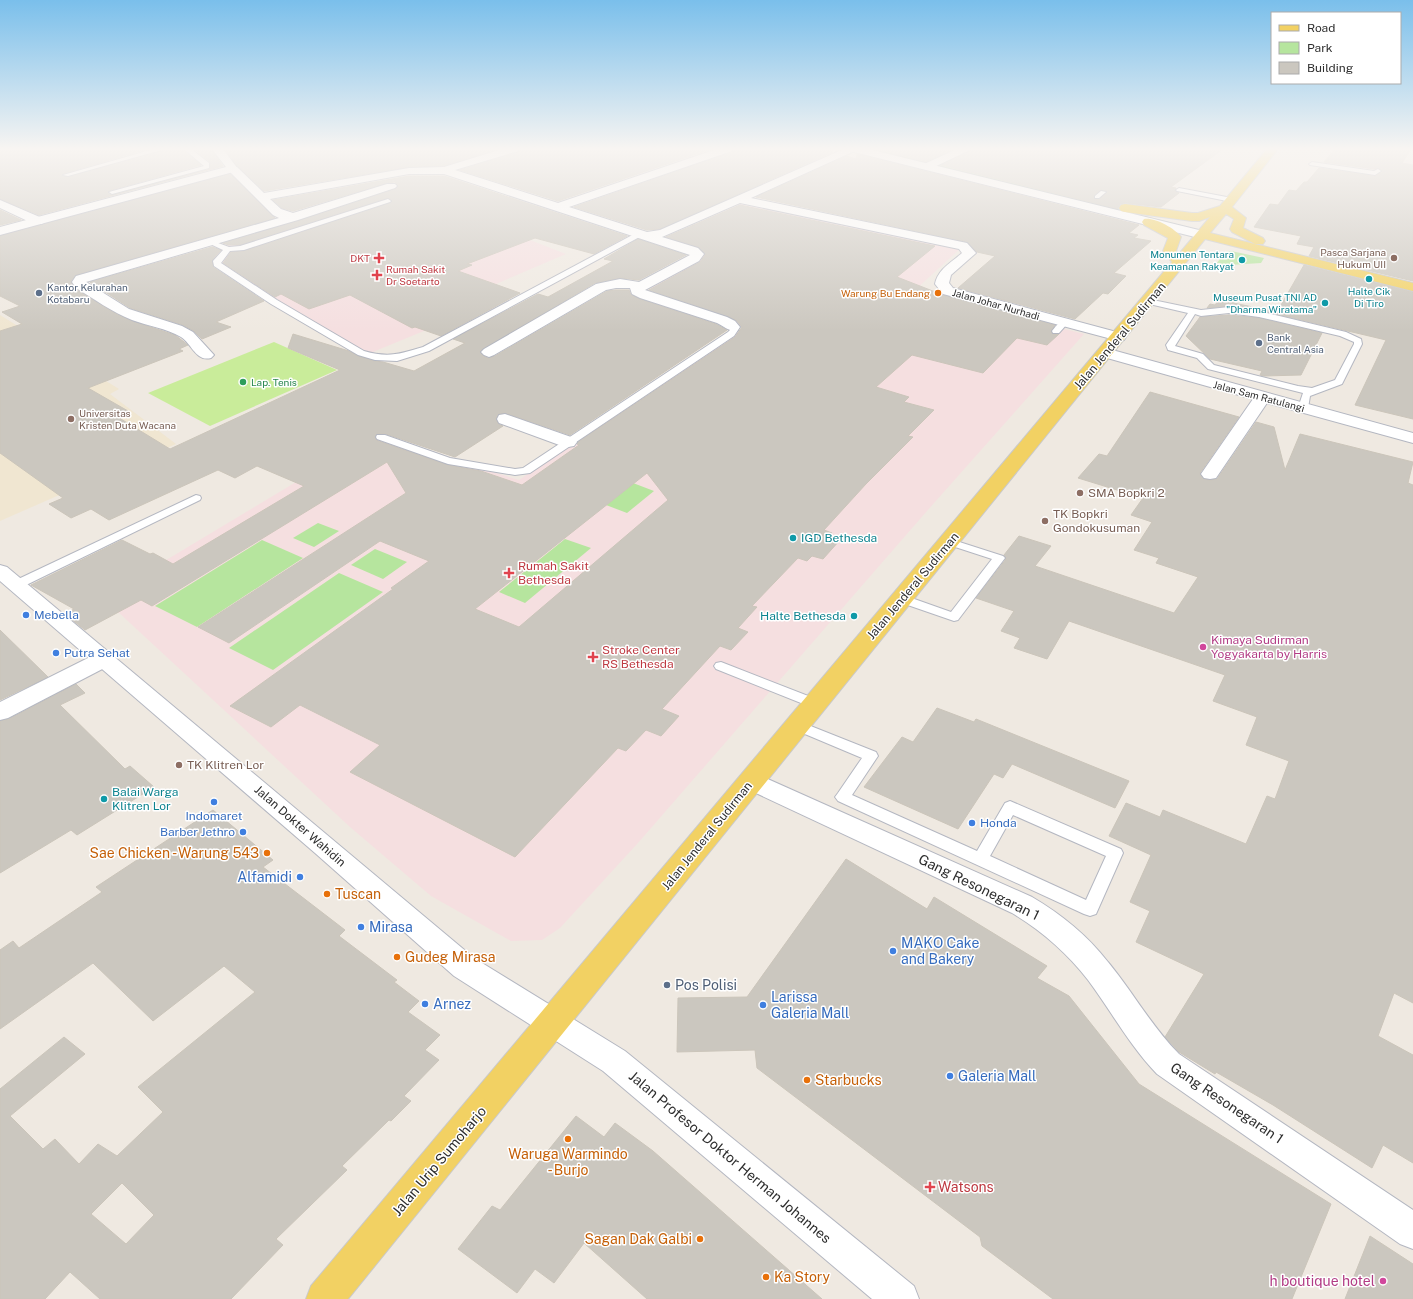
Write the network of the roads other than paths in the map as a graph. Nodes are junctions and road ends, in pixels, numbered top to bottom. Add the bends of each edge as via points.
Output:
1 (13, 210) edge
2 (82, 210) edge
3 (275, 210) edge
4 (317, 210) edge
5 (348, 210) edge
6 (361, 210) edge
7 (566, 210) edge
8 (716, 210) edge
9 (790, 210) edge
10 (1101, 210) edge
11 (1130, 210) edge
12 (1137, 210) edge
13 (1215, 210) edge
14 (1224, 210) edge
15 (1233, 210) edge
16 (354, 212) junction
17 (294, 217) junction
18 (38, 221) junction
19 (1148, 222) junction
20 (0, 231) edge
21 (1206, 232) junction
22 (644, 235) junction
23 (1259, 241) junction
24 (210, 242) junction
25 (228, 249) junction
26 (1210, 249) dead end
27 (1282, 254) junction
28 (1180, 263) junction
29 (1413, 279) edge
30 (640, 287) junction
31 (1413, 287) edge
32 (1148, 301) junction
33 (1193, 311) junction
34 (733, 328) joint
35 (1119, 337) junction
36 (489, 352) dead end
37 (1105, 353) junction
38 (206, 355) dead end
39 (1312, 391) junction
40 (1263, 397) junction
41 (1303, 408) junction
42 (505, 419) dead end
43 (382, 437) dead end
44 (1413, 438) edge
45 (568, 442) junction
46 (1210, 474) dead end
47 (196, 498) dead end
48 (950, 542) junction
49 (5, 576) edge
50 (902, 599) junction
51 (104, 659) junction
52 (721, 666) dead end
53 (816, 704) junction
54 (0, 712) edge
55 (798, 726) junction
56 (752, 781) junction
57 (980, 859) junction
58 (553, 1023) junction
59 (1413, 1231) edge
60 (324, 1299) edge
61 (901, 1299) edge

1 - 18 street
2 - 18 street
3 - 17 street via 285,216
4 - 17 street
5 - 16 lane
6 - 16 lane
7 - 22 street
8 - 22 street via 663,234
9 - 35 street, Jalan Johar Nurhadi via 963,246 970,253 944,276 942,284 948,291 1060,327
10 - 19 street
11 - 21 street
12 - 13 main road via 1192,217
14 - 21 main road, Jalan Jenderal Sudirman
15 - 23 main road via 1240,218 1236,229
16 - 25 lane via 246,247
17 - 24 street
18 - 20 street
19 - 21 street
19 - 28 main road via 1175,237 1169,251
21 - 23 main road
21 - 27 main road
21 - 28 main road, Jalan Jenderal Sudirman
22 - 25 lane via 426,349 410,355 388,358 361,353 274,302 221,267 217,261
22 - 30 street via 698,254
23 - 29 main road
24 - 25 lane
24 - 38 street via 88,277 79,282 124,312 188,335
26 - 27 main road via 1228,247 1262,254
27 - 31 main road
28 - 32 main road, Jalan Jenderal Sudirman
30 - 34 street via 637,291 645,295 722,320
30 - 36 street via 622,283 601,287
32 - 33 lane
32 - 35 main road, Jalan Jenderal Sudirman
33 - 39 lane via 1170,345 1171,348 1200,356 1211,367
33 - 39 lane via 1208,313 1229,310 1259,314 1343,334 1358,341 1339,382
34 - 45 lane via 732,334
35 - 37 main road, Jalan Jenderal Sudirman
37 - 40 street, Jalan Sam Ratulangi
37 - 48 main road, Jalan Jenderal Sudirman
39 - 41 lane via 1306,395
40 - 41 street, Jalan Sam Ratulangi
40 - 46 street
41 - 44 street, Jalan Sam Ratulangi
42 - 45 street
43 - 45 lane via 448,460 514,472 526,471
47 - 49 lane
48 - 50 main road, Jalan Jenderal Sudirman
48 - 50 lane via 999,558 954,617
49 - 51 street, Jalan Dokter Wahidin
50 - 53 main road, Jalan Jenderal Sudirman
51 - 54 street
51 - 58 street, Jalan Dokter Wahidin via 464,967
52 - 53 lane
53 - 55 main road, Jalan Jenderal Sudirman
55 - 56 main road, Jalan Jenderal Sudirman
55 - 57 lane via 872,756 843,796
56 - 58 main road, Jalan Jenderal Sudirman
56 - 59 street, Gang Resonegaran 1 via 1022,905 1042,917 1089,959 1141,1034 1168,1064
57 - 57 lane via 1090,909 1115,854 1010,807
58 - 60 main road, Jalan Urip Sumoharjo
58 - 61 street, Jalan Profesor Doktor Herman Johannes via 614,1061

